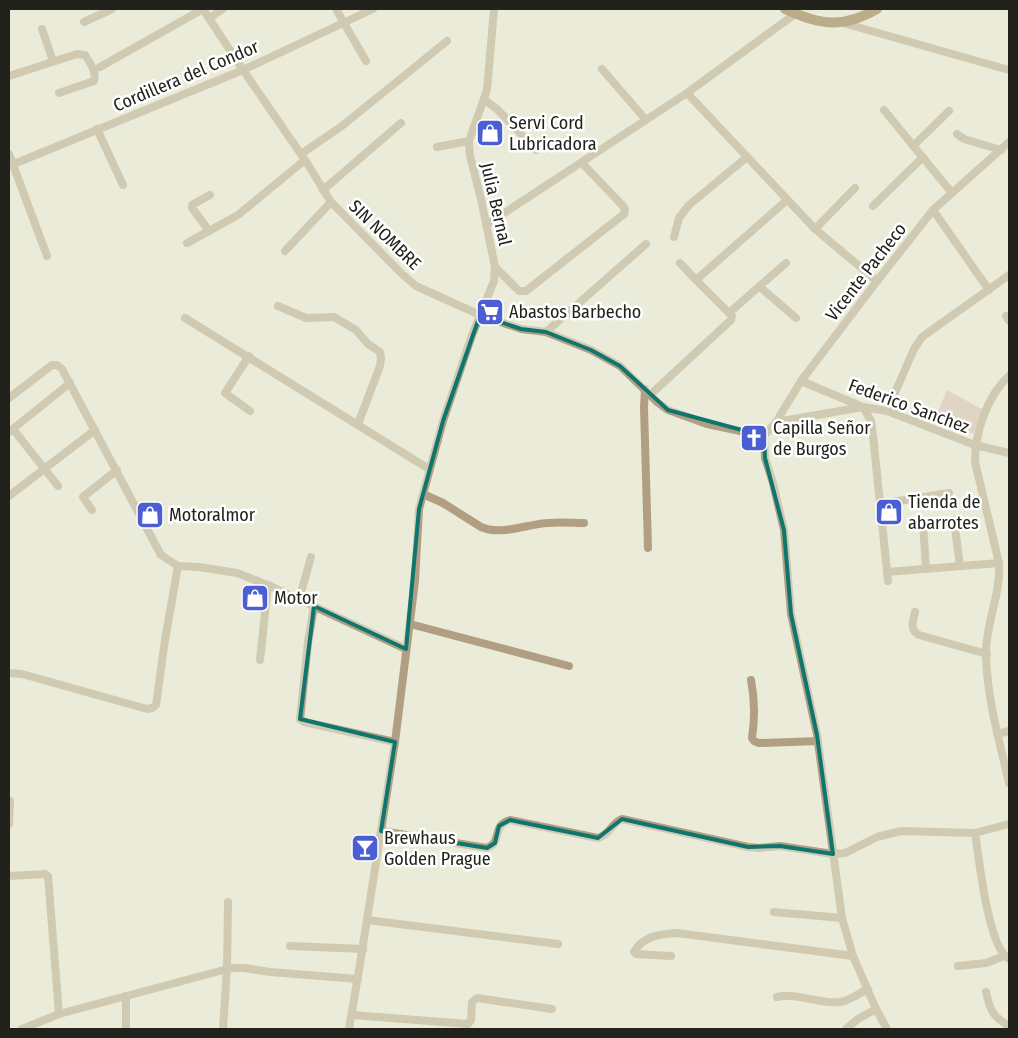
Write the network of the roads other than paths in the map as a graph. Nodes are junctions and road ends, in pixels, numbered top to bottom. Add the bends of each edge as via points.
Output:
1 (112, 9) edge
2 (203, 9) edge
3 (223, 9) edge
4 (336, 9) edge
5 (372, 9) edge
6 (494, 9) edge
7 (785, 9) edge
8 (876, 9) edge
9 (795, 14) junction
10 (209, 18) junction
11 (84, 22) dead end
12 (342, 22) junction
13 (843, 23) junction
14 (42, 29) dead end
15 (447, 40) dead end
16 (53, 61) junction
17 (366, 61) dead end
18 (100, 67) dead end
19 (602, 69) dead end
20 (243, 70) junction
21 (1009, 70) edge
22 (9, 76) edge
23 (59, 93) dead end
24 (687, 93) junction
25 (485, 100) junction
26 (884, 110) dead end
27 (949, 111) dead end
28 (646, 120) junction
29 (401, 123) dead end
30 (97, 129) junction
31 (957, 134) dead end
32 (469, 142) junction
33 (1009, 142) edge
34 (913, 146) junction
35 (437, 147) dead end
36 (536, 150) dead end
37 (1001, 150) junction
38 (9, 154) edge
39 (303, 157) junction
40 (747, 157) junction
41 (923, 157) junction
42 (582, 163) junction
43 (11, 165) edge
44 (122, 185) dead end
45 (856, 188) dead end
46 (323, 190) junction
47 (952, 193) junction
48 (210, 195) dead end
49 (787, 200) junction
50 (331, 202) junction
51 (873, 206) dead end
52 (934, 210) junction
53 (486, 225) junction
54 (816, 229) junction
55 (209, 231) junction
56 (674, 237) dead end
57 (187, 243) dead end
58 (646, 244) dead end
59 (285, 251) dead end
60 (47, 256) dead end
61 (680, 263) dead end
62 (786, 264) dead end
63 (495, 267) junction
64 (1009, 275) edge
65 (696, 280) junction
66 (877, 280) junction
67 (760, 287) junction
68 (989, 290) junction
69 (278, 306) dead end
70 (480, 315) junction
71 (732, 317) junction
72 (185, 318) dead end
73 (796, 318) dead end
74 (546, 332) junction
75 (249, 356) junction
76 (1009, 376) edge
77 (801, 381) junction
78 (70, 383) junction
79 (648, 392) junction
80 (9, 398) edge
81 (863, 408) junction
82 (250, 410) dead end
83 (887, 412) junction
84 (776, 422) junction
85 (358, 424) junction
86 (11, 430) edge
87 (95, 430) junction
88 (764, 436) junction
89 (975, 445) junction
90 (1009, 453) edge
91 (44, 469) junction
92 (429, 469) junction
93 (117, 470) junction
94 (58, 486) dead end
95 (949, 493) dead end
96 (423, 494) junction
97 (9, 496) edge
98 (880, 504) junction
99 (92, 510) dead end
100 (954, 520) dead end
101 (584, 523) dead end
102 (923, 524) dead end
103 (648, 548) dead end
104 (311, 557) dead end
105 (999, 563) junction
106 (178, 566) junction
107 (960, 566) junction
108 (926, 569) junction
109 (887, 572) junction
110 (888, 581) dead end
111 (268, 585) junction
112 (299, 600) junction
113 (314, 606) junction
114 (915, 612) dead end
115 (410, 624) junction
116 (406, 649) junction
117 (987, 654) junction
118 (260, 660) dead end
119 (569, 666) dead end
120 (9, 673) edge
121 (751, 680) dead end
122 (1009, 731) edge
123 (997, 734) junction
124 (818, 741) junction
125 (395, 742) junction
126 (1009, 783) edge
127 (10, 801) edge
128 (9, 824) edge
129 (1009, 824) edge
130 (382, 831) junction
131 (975, 833) junction
132 (833, 854) junction
133 (9, 876) edge
134 (228, 902) dead end
135 (774, 912) dead end
136 (842, 918) junction
137 (367, 920) junction
138 (558, 944) dead end
139 (290, 946) dead end
140 (363, 949) junction
141 (672, 956) dead end
142 (853, 956) junction
143 (1007, 958) edge
144 (958, 966) dead end
145 (227, 969) junction
146 (358, 979) junction
147 (868, 989) junction
148 (986, 992) dead end
149 (126, 996) junction
150 (777, 998) dead end
151 (552, 1008) dead end
152 (876, 1009) junction
153 (59, 1014) junction
154 (352, 1015) junction
155 (1009, 1026) edge
156 (22, 1029) edge
157 (126, 1029) edge
158 (223, 1029) edge
159 (348, 1029) edge
160 (846, 1029) edge
161 (887, 1029) edge

1 - 11 street
2 - 10 street, SIN NOMBRE
2 - 18 street
3 - 10 street
4 - 12 street
5 - 12 street, Cordillera del Condor
6 - 25 street, Julia Bernal
7 - 9 main road
8 - 13 main road
9 - 13 main road via 811,20
9 - 24 street
10 - 20 street, SIN NOMBRE
12 - 17 street
12 - 20 street, Cordillera del Condor
13 - 21 street
14 - 16 street
15 - 39 street
16 - 22 street
16 - 23 street via 81,54 87,58 95,78 92,82
19 - 28 street
20 - 30 street, Cordillera del Condor
20 - 39 street, SIN NOMBRE
24 - 28 street
24 - 40 street
25 - 32 street, Julia Bernal
25 - 36 street via 497,108
26 - 34 street
27 - 34 street
28 - 42 street
29 - 46 street
30 - 43 street, Cordillera del Condor
30 - 44 street
31 - 37 street
32 - 35 street
32 - 53 street, Julia Bernal
33 - 37 street, Vicente Pacheco
34 - 41 street
37 - 47 street, Vicente Pacheco
38 - 43 street
39 - 46 street, SIN NOMBRE
39 - 55 street via 248,208
40 - 49 street
40 - 56 street via 689,205 679,218
41 - 47 street
41 - 51 street
42 - 53 street
42 - 63 street via 624,207 624,214 526,291 519,291
43 - 60 street
45 - 54 street
46 - 50 street, SIN NOMBRE
47 - 52 street, Vicente Pacheco
48 - 55 street via 192,205
49 - 54 street
49 - 65 street
50 - 59 street
50 - 70 street, SIN NOMBRE via 416,286
52 - 66 street, Vicente Pacheco
52 - 68 street
53 - 63 street, Julia Bernal
54 - 66 street
55 - 57 street
58 - 74 street
61 - 65 street
62 - 67 street
63 - 70 street, Julia Bernal via 494,282
64 - 68 street
65 - 71 street
66 - 77 street, Vicente Pacheco
67 - 71 street
67 - 73 street
68 - 83 street via 918,342
69 - 85 street via 306,318 334,317 356,330 380,352 380,366
70 - 74 street, SIN NOMBRE via 521,329
70 - 92 street, Julia Bernal
71 - 79 street
72 - 75 street
74 - 79 street, SIN NOMBRE via 610,360
75 - 82 street via 225,393
75 - 85 street
76 - 89 street via 991,400
77 - 81 street, Federico Sanchez
77 - 84 street, Vicente Pacheco
78 - 80 street via 62,369 52,365
78 - 86 street
78 - 87 street
79 - 88 street, SIN NOMBRE via 668,410 683,416
79 - 103 street via 644,443
81 - 83 street, Federico Sanchez
81 - 84 street
81 - 98 street via 871,421
83 - 89 street, Federico Sanchez
84 - 88 street, Vicente Pacheco
85 - 92 street
86 - 91 street
87 - 91 street
87 - 93 street
88 - 124 street via 765,458 784,530 791,614
89 - 90 street, Federico Sanchez
89 - 105 street via 977,475
91 - 94 street
91 - 97 street
92 - 96 street, Julia Bernal
93 - 99 street via 83,497
93 - 106 street via 161,554
95 - 98 street
96 - 101 street via 488,530 547,523
96 - 115 street, Julia Bernal
98 - 109 street
100 - 107 street
102 - 108 street
104 - 112 street
105 - 107 street
105 - 117 street via 1000,577
106 - 111 street via 237,573
106 - 120 street via 156,705 152,708
107 - 108 street
108 - 109 street
109 - 110 street
111 - 112 street
111 - 118 street
112 - 113 street
113 - 116 street
113 - 125 street via 300,719
114 - 117 street via 913,632
115 - 116 street, Julia Bernal
115 - 119 street
116 - 125 street, Julia Bernal
117 - 123 street
121 - 124 street via 754,741
122 - 123 street
123 - 126 street
124 - 132 street
125 - 130 street, Julia Bernal
127 - 128 street
129 - 131 street
130 - 132 street via 487,848 495,842 503,821 598,838 605,836 622,818 748,847 780,846
130 - 137 street, Julia Bernal
131 - 132 street via 901,831 877,837 845,853
131 - 143 street via 988,912 999,947
132 - 136 street
133 - 153 street via 48,876
134 - 145 street
135 - 136 street
136 - 142 street
137 - 138 street
137 - 140 street, Julia Bernal
139 - 140 street
140 - 146 street, Julia Bernal
141 - 142 street via 634,952 652,936 677,933
142 - 147 street
143 - 144 street
145 - 146 street
145 - 149 street
145 - 158 street
146 - 154 street, Julia Bernal
147 - 150 street via 838,1003 790,996
147 - 152 street
148 - 155 street via 992,1013
149 - 153 street
149 - 157 street
151 - 154 street via 477,998 472,1002 468,1024
152 - 160 street
152 - 161 street
153 - 156 street
154 - 159 street, Julia Bernal

